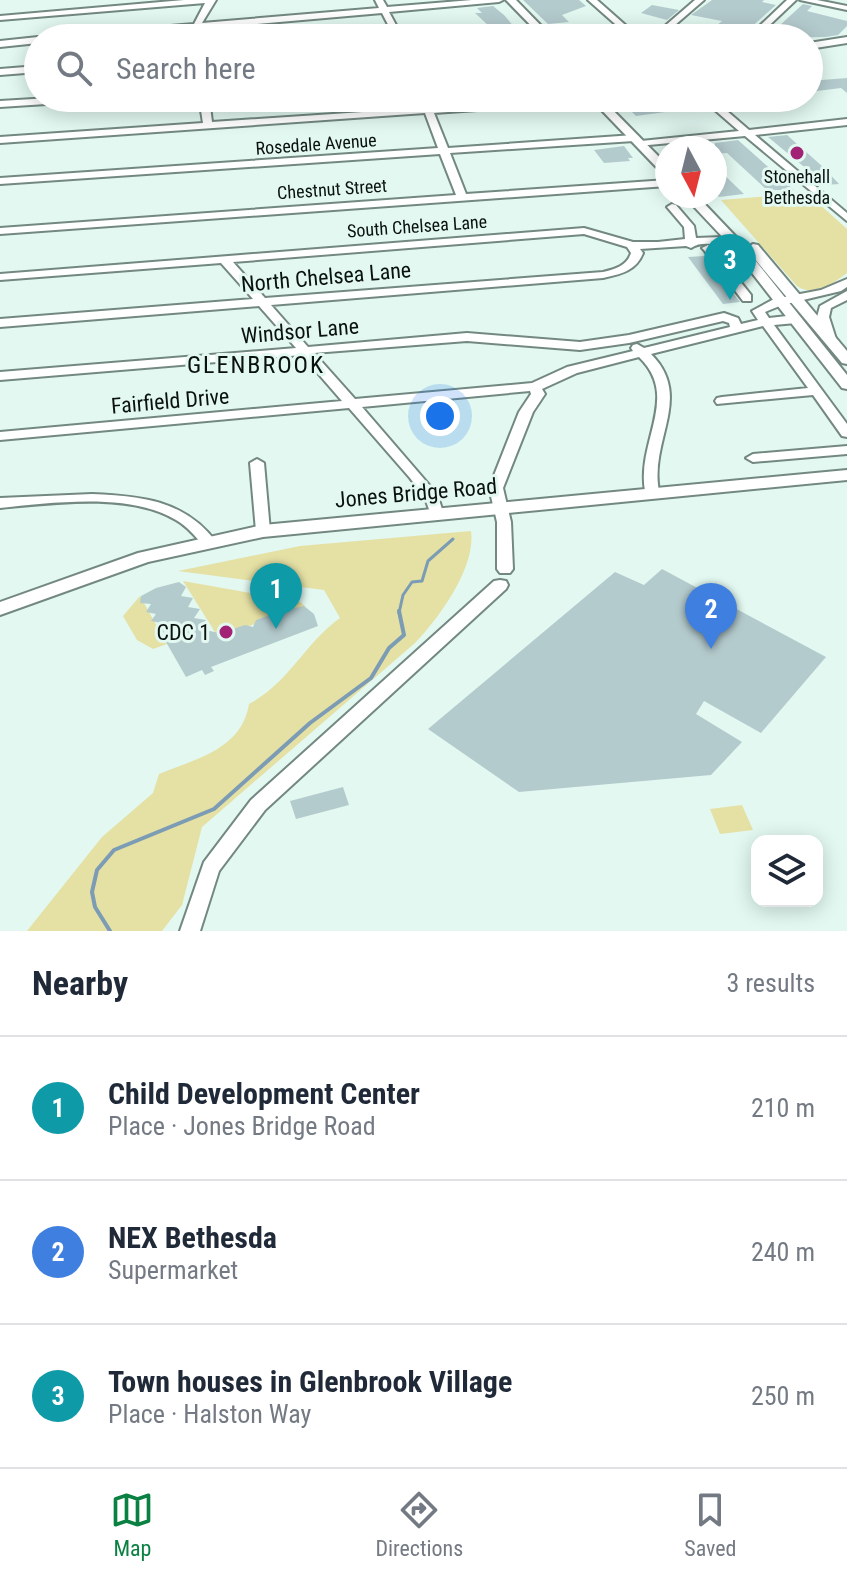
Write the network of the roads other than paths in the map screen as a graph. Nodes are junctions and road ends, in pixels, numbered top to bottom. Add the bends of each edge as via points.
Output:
1 (212, 0) edge
2 (379, 0) edge
3 (499, 0) edge
4 (511, 0) edge
5 (592, 0) edge
6 (611, 0) edge
7 (700, 0) edge
8 (792, 0) edge
9 (804, 0) edge
10 (600, 7) junction
11 (847, 8) edge
12 (387, 10) junction
13 (0, 18) edge
14 (197, 24) edge
15 (220, 24) edge
16 (393, 24) edge
17 (525, 24) edge
18 (529, 24) edge
19 (620, 24) edge
20 (671, 24) edge
21 (766, 24) edge
22 (847, 40) edge
23 (24, 41) edge
24 (0, 44) edge
25 (823, 44) edge
26 (24, 70) edge
27 (0, 72) edge
28 (24, 102) edge
29 (0, 104) edge
30 (206, 112) edge
31 (401, 112) edge
32 (430, 112) edge
33 (610, 112) edge
34 (618, 112) edge
35 (722, 112) edge
36 (847, 122) edge
37 (208, 126) junction
38 (747, 133) junction
39 (0, 140) edge
40 (643, 142) junction
41 (655, 150) edge
42 (444, 151) junction
43 (655, 157) edge
44 (0, 181) edge
45 (655, 184) edge
46 (462, 198) junction
47 (673, 208) edge
48 (703, 208) edge
49 (714, 208) edge
50 (845, 219) edge
51 (0, 231) edge
52 (741, 242) junction
53 (691, 245) junction
54 (708, 248) junction
55 (634, 249) junction
56 (224, 259) junction
57 (0, 277) edge
58 (847, 282) edge
59 (847, 295) edge
60 (747, 298) dead end
61 (799, 300) junction
62 (263, 302) junction
63 (783, 302) junction
64 (796, 319) junction
65 (763, 322) junction
66 (0, 323) edge
67 (737, 328) junction
68 (629, 339) junction
69 (830, 339) junction
70 (554, 346) junction
71 (304, 350) junction
72 (642, 353) junction
73 (847, 360) edge
74 (572, 370) junction
75 (0, 376) edge
76 (847, 385) edge
77 (535, 387) junction
78 (816, 391) junction
79 (722, 401) dead end
80 (355, 405) junction
81 (847, 433) edge
82 (0, 436) edge
83 (847, 450) edge
84 (753, 458) dead end
85 (257, 463) dead end
86 (847, 475) edge
87 (652, 491) junction
88 (0, 503) edge
89 (499, 507) junction
90 (436, 512) junction
91 (263, 531) junction
92 (208, 542) junction
93 (0, 609) edge
94 (190, 931) edge

1 - 13 street
1 - 14 street
2 - 12 street
3 - 12 street
3 - 17 main road
4 - 18 main road
5 - 10 street
6 - 10 street
7 - 20 street
8 - 21 street
9 - 11 street
10 - 19 street
12 - 15 street
12 - 16 street
22 - 25 street
23 - 24 street
26 - 27 street
28 - 29 street
30 - 37 street
31 - 37 street
32 - 42 street
33 - 40 main road
34 - 40 main road
35 - 38 street
36 - 38 street, Rosedale Avenue
37 - 39 street
38 - 40 street, Rosedale Avenue
38 - 50 street
40 - 41 main road
40 - 42 street, Rosedale Avenue
40 - 43 main road
42 - 44 street, Rosedale Avenue
42 - 46 street
45 - 46 street, Chestnut Street
46 - 51 street, Chestnut Street
47 - 53 street via 689,226
48 - 52 main road
49 - 52 main road
52 - 53 street, South Chelsea Lane via 720,238
52 - 54 street, South Chelsea Lane
52 - 61 main road
52 - 63 main road
53 - 54 street, South Chelsea Lane
53 - 55 street, South Chelsea Lane
54 - 60 street
55 - 56 street, South Chelsea Lane via 614,236 584,231
55 - 62 street, North Chelsea Lane via 627,267 603,275
56 - 57 street, South Chelsea Lane
56 - 62 street
58 - 61 street
59 - 69 street via 826,306 823,317
61 - 63 street
61 - 69 main road
62 - 66 street, North Chelsea Lane
62 - 71 street
63 - 64 main road
63 - 65 street via 758,311
64 - 65 street, Fairfield Drive
64 - 76 main road
65 - 67 street, Fairfield Drive
65 - 78 street
67 - 68 street, Windsor Lane via 724,317
67 - 72 street, Fairfield Drive
68 - 70 street, Windsor Lane
68 - 72 street
69 - 73 main road
70 - 71 street, Windsor Lane via 477,337
70 - 74 street
71 - 75 street, Windsor Lane
71 - 80 street
72 - 74 street, Fairfield Drive
72 - 87 street via 665,387 648,467
74 - 77 street, Fairfield Drive
77 - 80 street, Fairfield Drive
77 - 89 street via 538,394 496,488
78 - 79 street
78 - 81 street
80 - 82 street, Fairfield Drive
80 - 90 street via 432,497
83 - 84 street
85 - 91 street
86 - 87 main road, Jones Bridge Road
87 - 89 main road, Jones Bridge Road
88 - 92 street via 90,499 139,504 182,516
89 - 90 main road, Jones Bridge Road
89 - 94 street via 504,522 502,577 472,615 258,805 211,868
90 - 91 main road, Jones Bridge Road
91 - 92 main road, Jones Bridge Road
92 - 93 main road, Jones Bridge Road via 129,562

